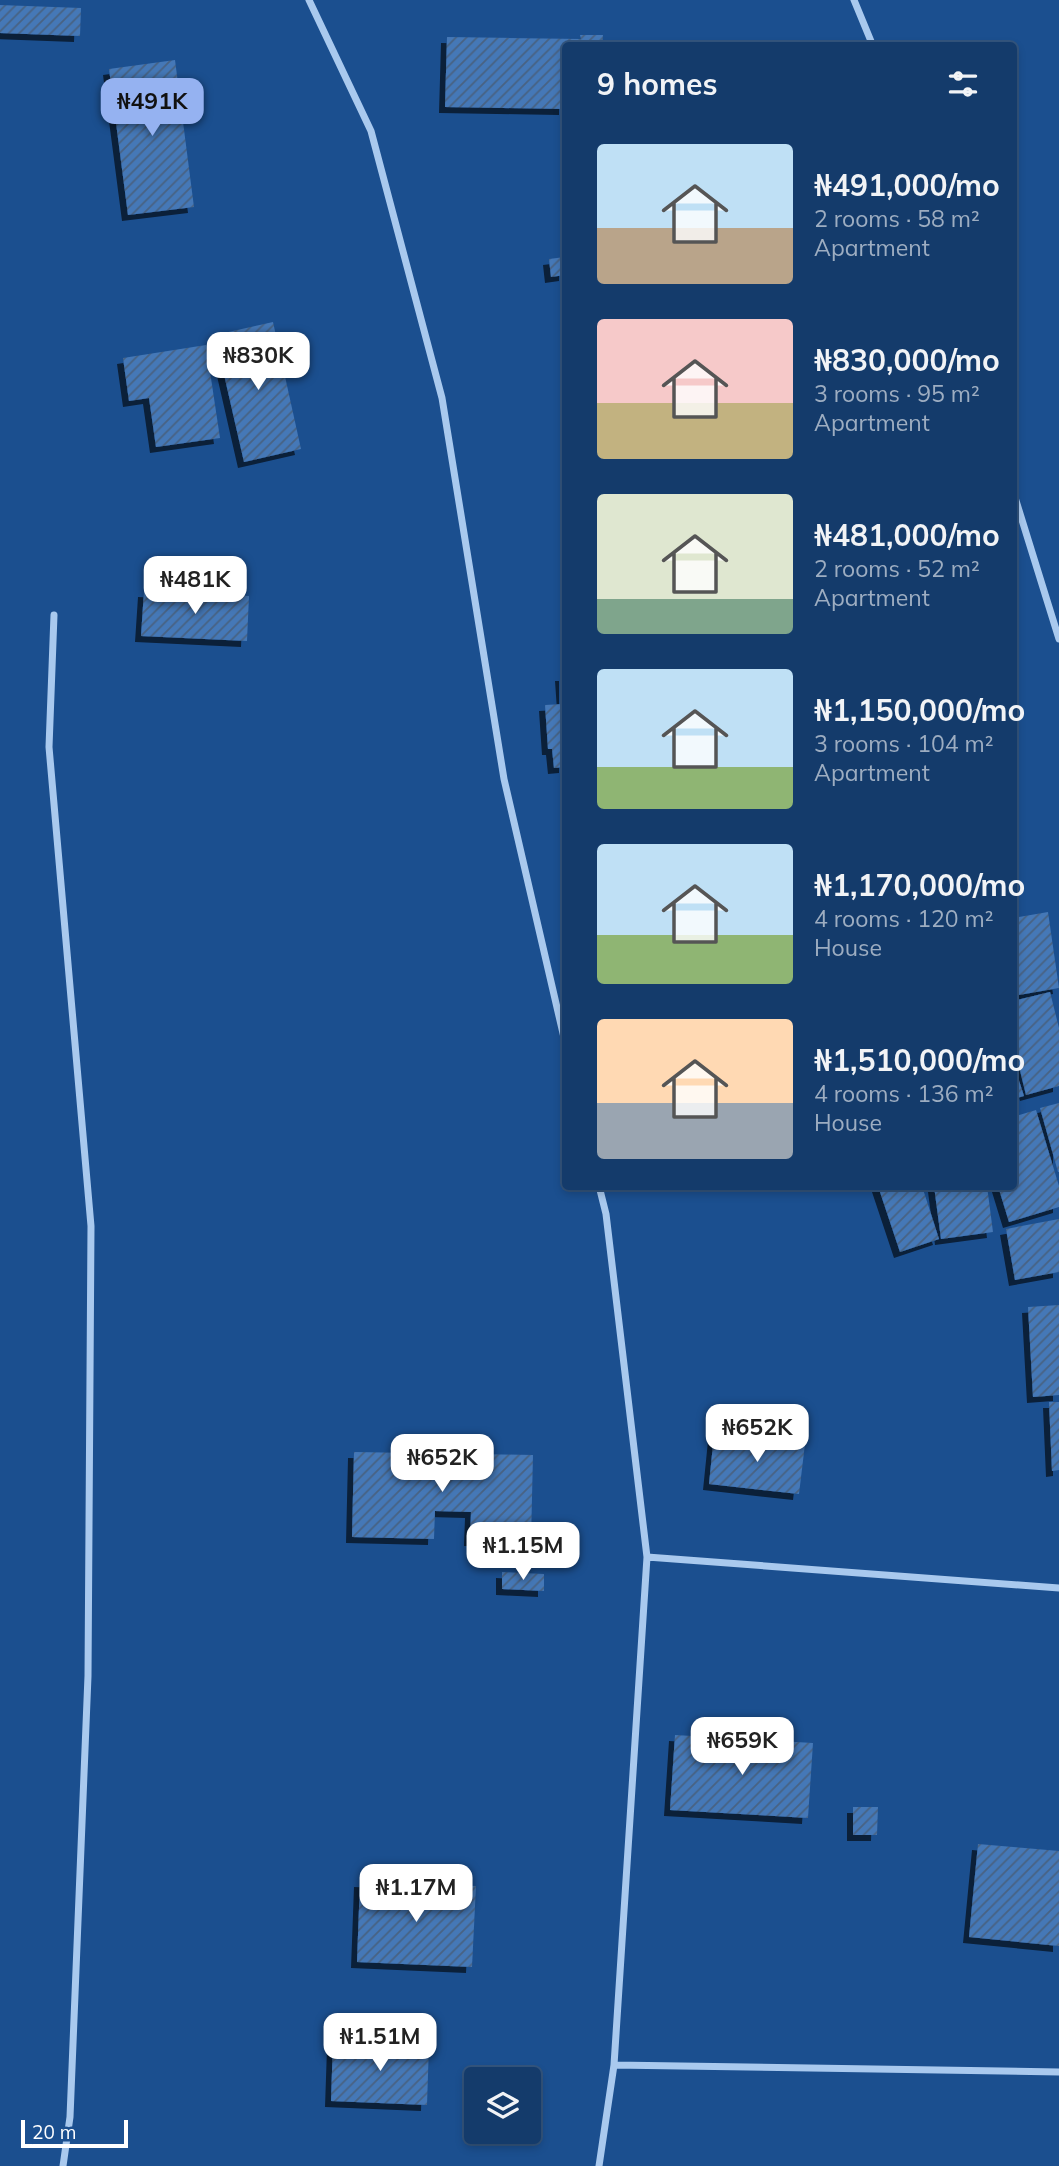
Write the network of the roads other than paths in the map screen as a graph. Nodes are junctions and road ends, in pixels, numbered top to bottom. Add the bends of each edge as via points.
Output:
1 (309, 0) edge
2 (854, 0) edge
3 (871, 42) edge
4 (1017, 504) edge
5 (54, 615) dead end
6 (1059, 639) edge
7 (562, 1029) edge
8 (600, 1190) edge
9 (647, 1558) junction
10 (1059, 1588) edge
11 (614, 2064) junction
12 (1059, 2072) edge
13 (63, 2166) edge
14 (599, 2166) edge

1 - 7 street via 371,131 442,398 504,779
2 - 3 street
4 - 6 street
5 - 13 street via 49,747 91,1226 88,1676 69,2118
8 - 9 street
9 - 10 street
9 - 11 street
11 - 12 street
11 - 14 street

